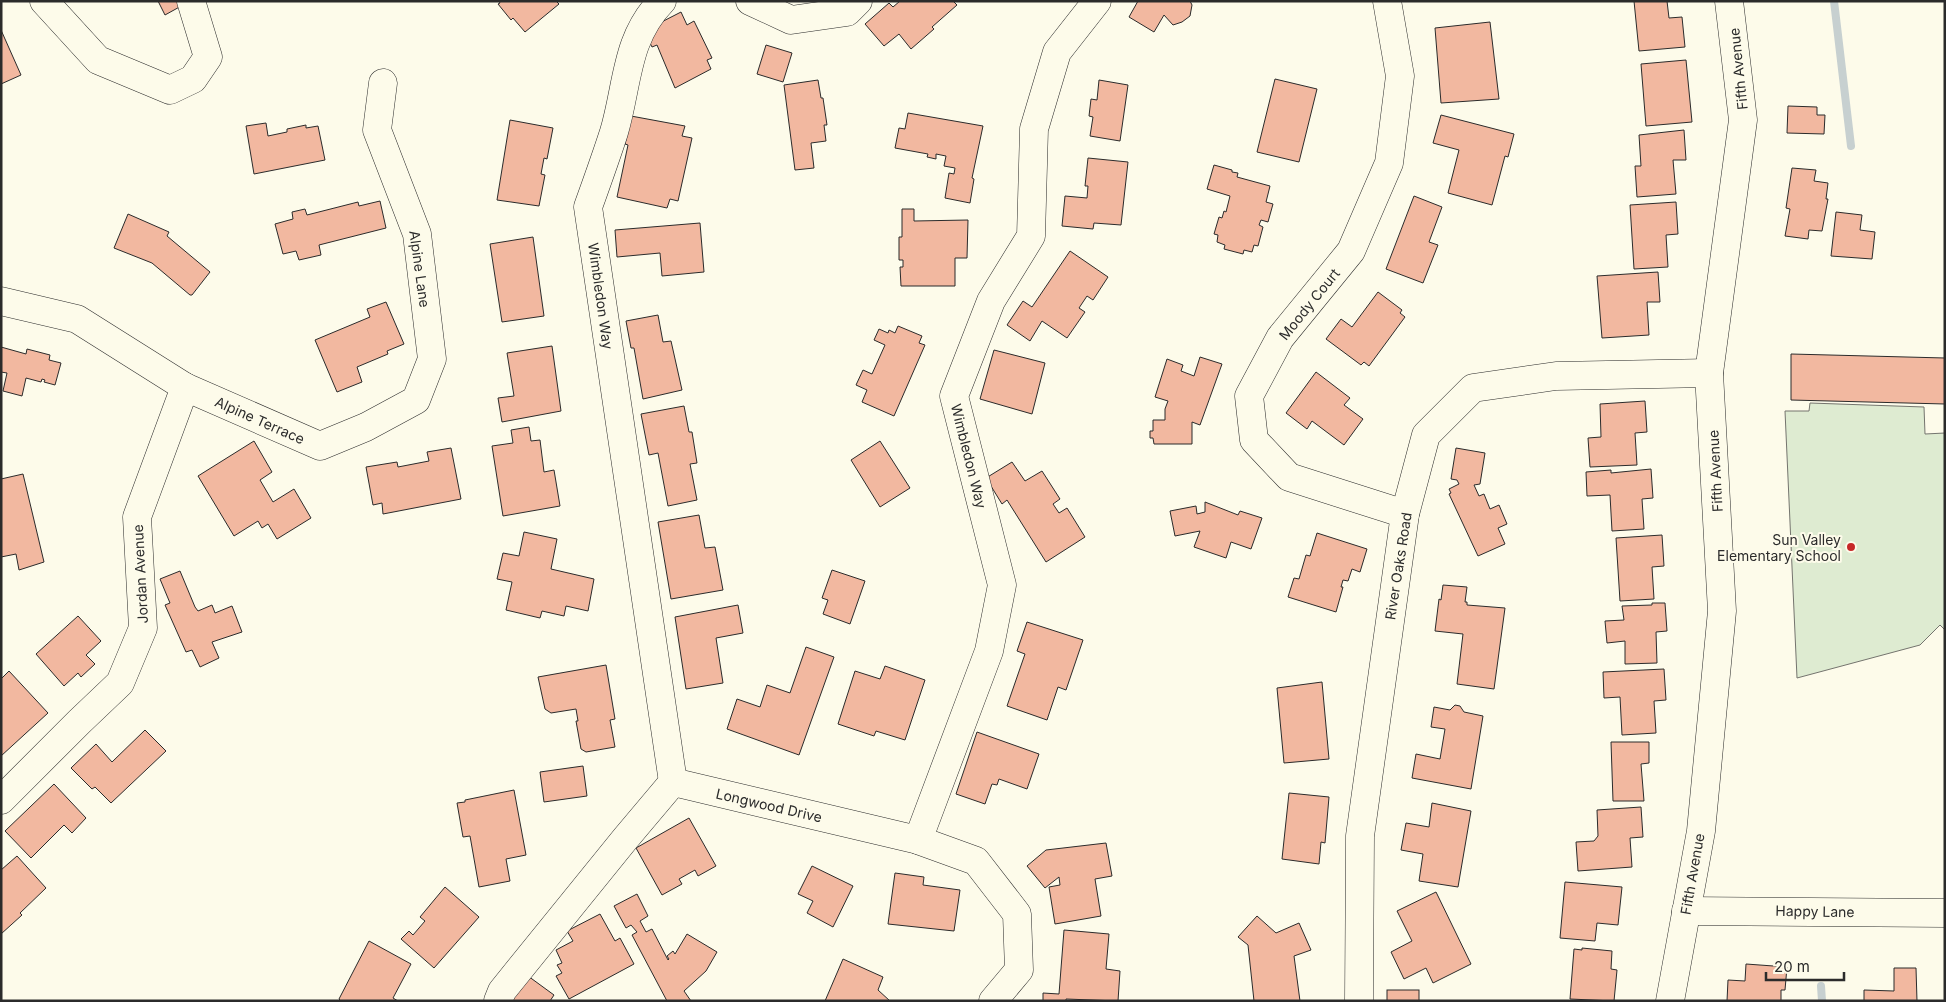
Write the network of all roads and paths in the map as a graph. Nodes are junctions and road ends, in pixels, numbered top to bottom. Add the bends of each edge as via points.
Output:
1 (44, 1) edge
2 (191, 1) edge
3 (660, 1) edge
4 (750, 1) edge
5 (858, 1) edge
6 (1097, 1) edge
7 (1387, 1) edge
8 (1729, 1) edge
9 (383, 83) dead end
10 (1, 301) edge
11 (1709, 373) junction
12 (185, 387) junction
13 (416, 400) joint
14 (1405, 514) junction
15 (673, 782) junction
16 (1, 800) edge
17 (918, 840) junction
18 (1686, 911) junction
19 (1945, 913) edge
20 (498, 1001) edge
21 (993, 1001) edge
22 (1359, 1001) edge
23 (1670, 1001) edge

1 - 2 street via 98,60 170,90 193,79 208,57
3 - 15 street, Wimbledon Way via 638,33 625,75 614,130 588,207
4 - 5 street via 791,20 847,12
6 - 17 street, Wimbledon Way via 1057,52 1034,129 1030,236 991,301 954,396 1002,585 990,651
7 - 14 street, Moody Court via 1400,76 1389,163 1351,251 1280,338 1249,396 1254,440 1289,477
8 - 11 street, Fifth Avenue via 1743,120
9 - 13 street, Alpine Lane via 378,130 417,234 432,359
10 - 12 street via 77,319
11 - 14 street, River Oaks Road via 1556,376 1473,388 1426,435
11 - 18 street, Fifth Avenue via 1722,611 1701,831
12 - 13 street, Alpine Terrace via 320,446 366,427
12 - 16 street, Jordan Avenue via 137,517 143,628 120,683
14 - 22 street, River Oaks Road via 1360,836
15 - 17 street, Longwood Drive
15 - 20 street via 502,991
17 - 21 street, Longwood Drive via 976,861 1017,914 1019,970
18 - 19 street, Happy Lane
18 - 23 street, Fifth Avenue

